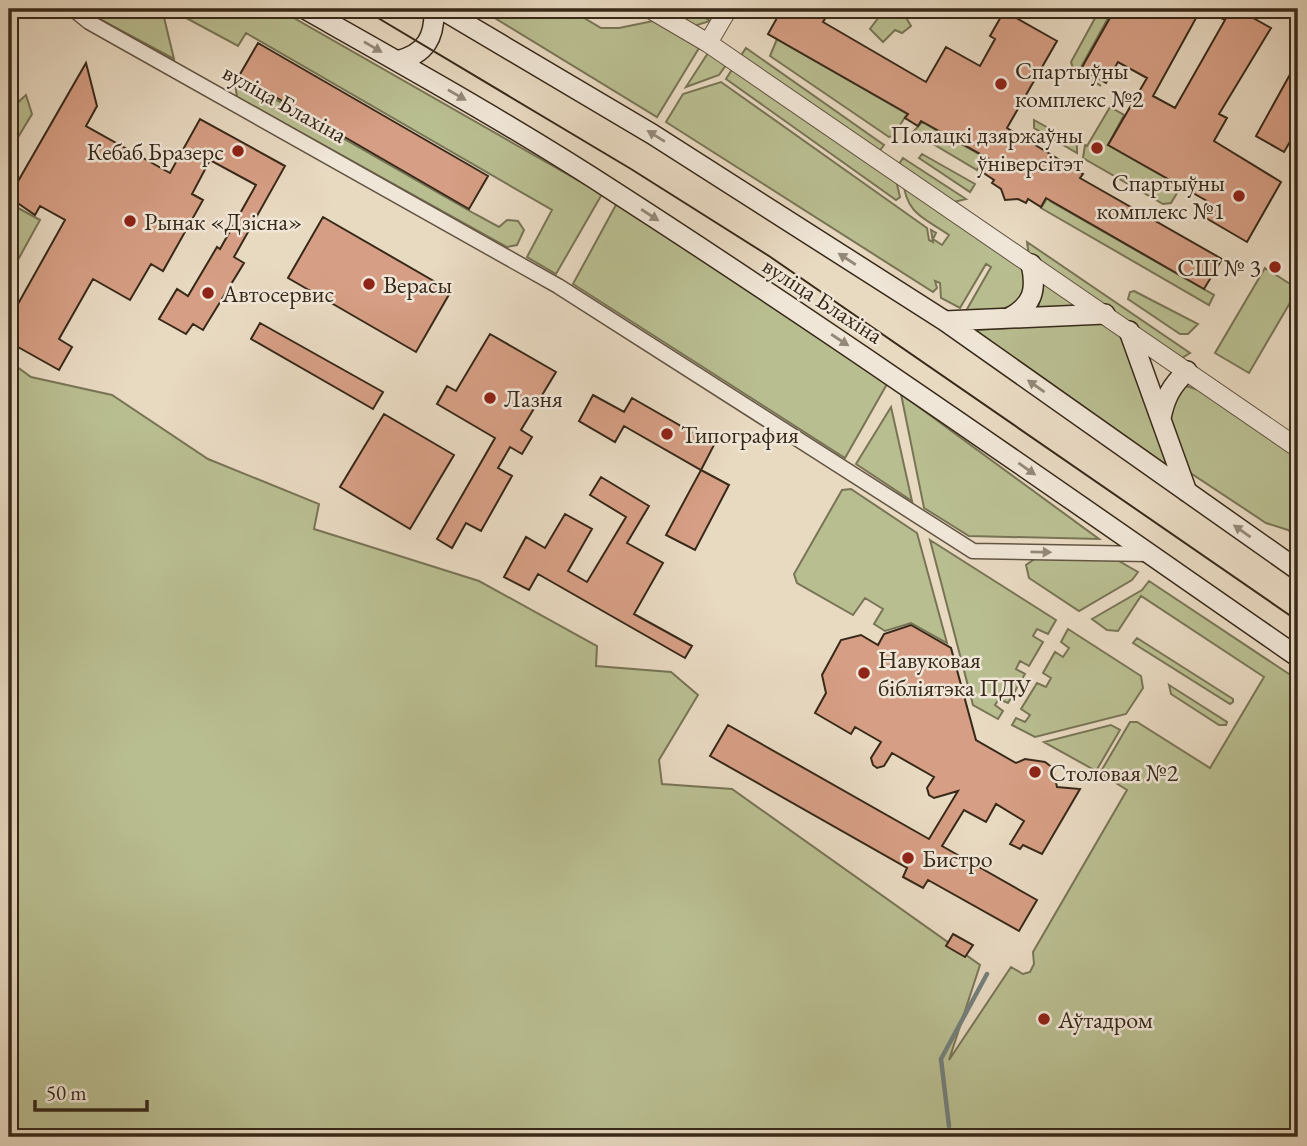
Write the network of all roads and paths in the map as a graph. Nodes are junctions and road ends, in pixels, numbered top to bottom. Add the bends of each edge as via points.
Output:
1 (73, 9) edge
2 (305, 9) edge
3 (433, 9) edge
4 (440, 9) edge
5 (650, 9) edge
6 (728, 9) edge
7 (708, 43) junction
8 (397, 61) junction
9 (1031, 264) junction
10 (1105, 314) junction
11 (1009, 318) junction
12 (945, 321) junction
13 (1129, 331) junction
14 (1187, 372) junction
15 (1161, 418) junction
16 (1298, 448) edge
17 (1188, 492) junction
18 (1149, 554) junction
19 (1298, 570) edge
20 (1298, 657) edge

1 -> 18 street, вуліца Блахіна via 558,286 973,551
2 -> 8 main road, вуліца Блахіна
3 - 8 main road via 434,26 427,46 413,57
12 -> 4 main road, вуліца Блахіна via 652,134
5 - 7 street
6 - 7 street
7 - 9 street
8 -> 18 main road, вуліца Блахіна via 628,200
9 - 10 street
9 - 11 main road via 1035,290 1031,300
10 - 11 main road
10 - 13 street
11 - 12 main road
17 -> 12 main road, вуліца Блахіна
13 - 14 street
13 - 15 main road
14 - 15 main road via 1165,399
14 - 16 street
15 - 17 main road
19 -> 17 main road, вуліца Блахіна
18 - 20 main road, вуліца Блахіна

